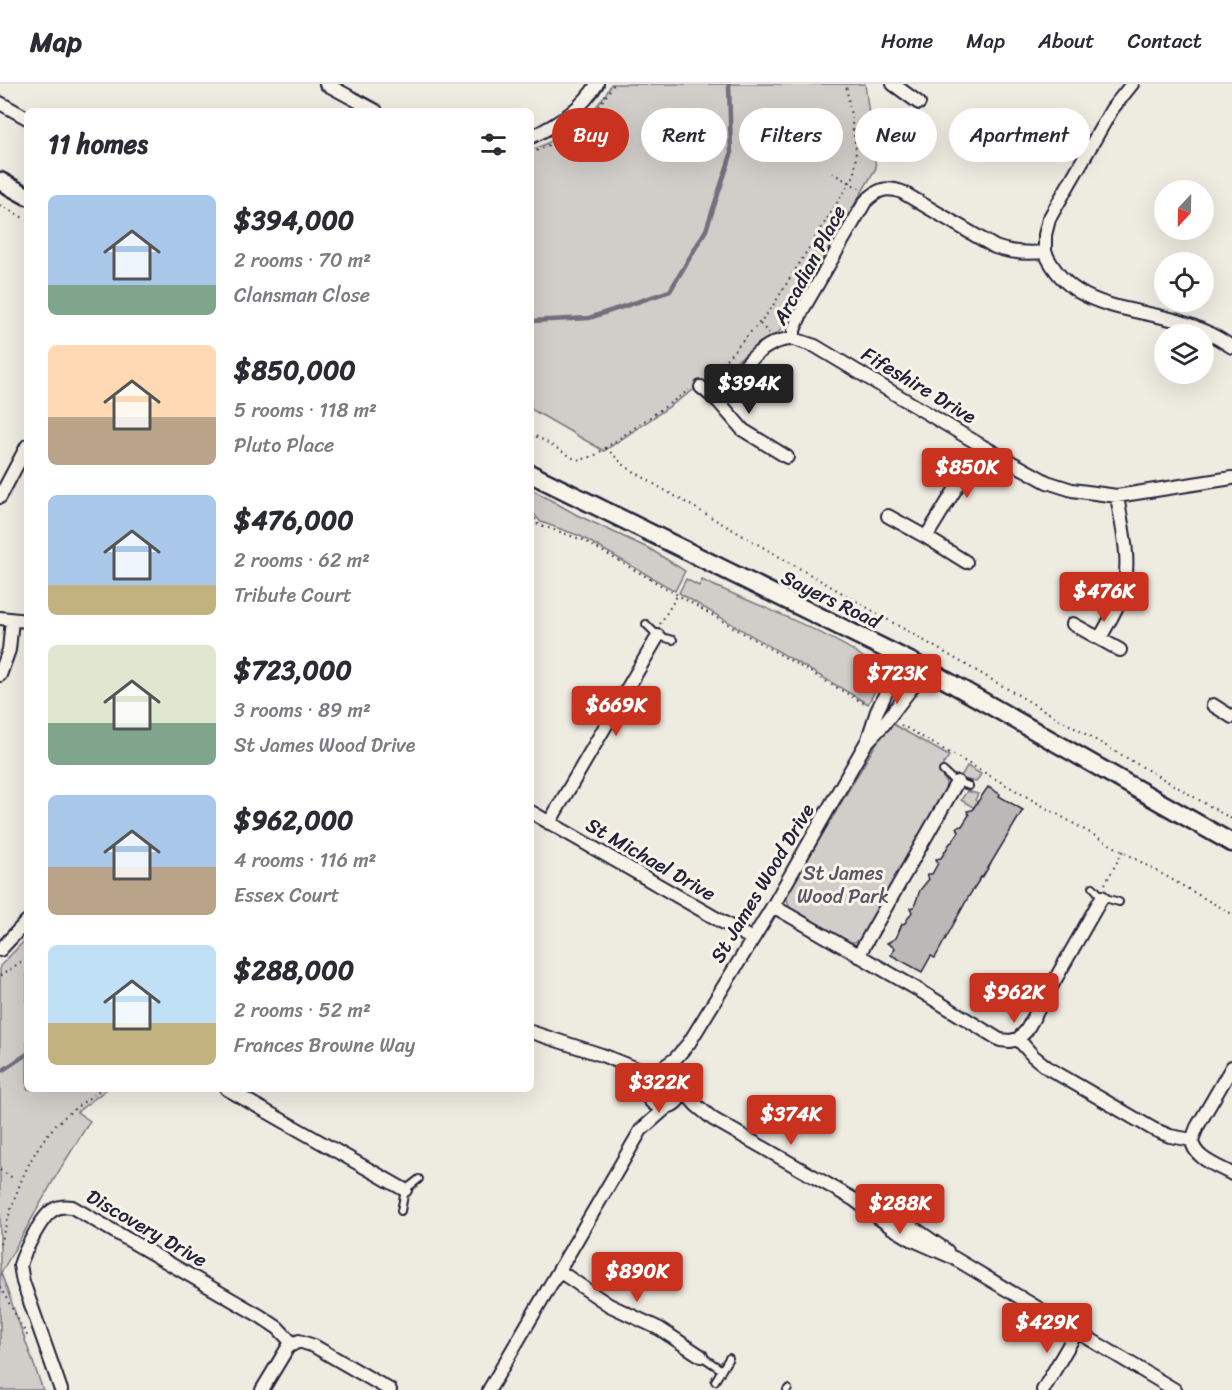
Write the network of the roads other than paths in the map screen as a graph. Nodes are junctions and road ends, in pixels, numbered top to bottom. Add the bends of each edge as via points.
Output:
1 (326, 84) edge
2 (597, 84) edge
3 (892, 84) edge
4 (1132, 84) edge
5 (0, 103) edge
6 (919, 103) dead end
7 (370, 108) edge
8 (24, 116) edge
9 (534, 136) edge
10 (1, 185) edge
11 (24, 195) edge
12 (1045, 252) junction
13 (794, 339) junction
14 (1232, 347) edge
15 (701, 383) road end
16 (719, 402) junction
17 (982, 446) junction
18 (24, 452) edge
19 (787, 458) dead end
20 (534, 475) edge
21 (1232, 478) edge
22 (1117, 495) junction
23 (0, 497) edge
24 (888, 516) dead end
25 (926, 537) junction
26 (966, 562) dead end
27 (6, 619) edge
28 (24, 621) edge
29 (646, 624) dead end
30 (1073, 624) dead end
31 (656, 634) junction
32 (1100, 638) junction
33 (672, 640) dead end
34 (1120, 650) dead end
35 (903, 658) junction
36 (926, 669) junction
37 (0, 675) edge
38 (1213, 705) dead end
39 (1232, 717) edge
40 (867, 743) junction
41 (943, 771) dead end
42 (963, 784) joint
43 (534, 814) edge
44 (549, 823) junction
45 (1232, 843) edge
46 (1093, 887) dead end
47 (1101, 896) junction
48 (1119, 902) dead end
49 (773, 906) junction
50 (24, 924) edge
51 (752, 939) junction
52 (0, 950) edge
53 (858, 956) junction
54 (534, 1033) edge
55 (1018, 1039) junction
56 (689, 1043) junction
57 (620, 1064) junction
58 (1232, 1067) edge
59 (656, 1072) junction
60 (682, 1087) junction
61 (232, 1092) edge
62 (646, 1093) junction
63 (669, 1106) junction
64 (713, 1119) junction
65 (641, 1130) junction
66 (1192, 1140) junction
67 (1232, 1174) edge
68 (419, 1179) dead end
69 (405, 1191) junction
70 (401, 1211) dead end
71 (559, 1271) junction
72 (1076, 1333) junction
73 (292, 1343) junction
74 (702, 1356) joint
75 (729, 1358) dead end
76 (722, 1370) junction
77 (715, 1381) dead end
78 (61, 1390) edge
79 (262, 1390) edge
80 (390, 1390) edge
81 (489, 1390) edge
82 (1043, 1390) edge
83 (1175, 1390) edge

1 - 7 street
2 - 9 street via 574,111
3 - 6 street
4 - 12 street via 1112,109 1049,219
5 - 8 street
10 - 11 main road
12 - 13 street, Arcadian Place via 1024,254 995,247 902,192 890,188 876,192 865,202 803,309
12 - 14 street via 1060,279 1085,296 1178,321
13 - 16 street, Arcadian Place via 761,351 740,370
13 - 17 street, Fifeshire Drive via 815,346
15 - 16 street
16 - 19 street via 743,430
17 - 22 street, Fifeshire Drive via 1047,482 1072,490
17 - 25 street
18 - 23 street
20 - 35 main road, Sayers Road
21 - 22 street, Fifeshire Drive
22 - 32 street via 1127,556 1126,581
24 - 25 street
25 - 26 street
27 - 28 street
27 - 37 street via 9,650
29 - 31 lane
30 - 32 street
31 - 33 lane
31 - 44 street
32 - 34 street
35 - 36 main road, Sayers Road
35 - 40 street, St James Wood Drive via 877,711
36 - 40 street, St James Wood Drive
36 - 45 main road, Sayers Road
38 - 39 street
40 - 49 street, St James Wood Drive
41 - 42 lane
42 - 53 street
43 - 44 street, St Michael Drive
44 - 51 street, St Michael Drive
46 - 47 lane
47 - 48 lane
47 - 55 street
49 - 51 street, St James Wood Drive
49 - 53 street
50 - 52 street
51 - 56 street, St James Wood Drive
53 - 55 street via 1000,1040
54 - 57 street
55 - 66 street via 1033,1056 1056,1072 1154,1129
56 - 59 street, St James Wood Drive
56 - 60 street, St James Wood Drive
57 - 59 street
57 - 62 street via 634,1074
58 - 66 street
59 - 60 street via 673,1072
59 - 62 street via 647,1080
60 - 63 street via 679,1099
60 - 64 street
61 - 69 street
62 - 63 street via 652,1103
62 - 65 street
63 - 64 street
63 - 65 street
64 - 72 street
65 - 71 street
66 - 67 street via 1198,1154
68 - 69 lane
69 - 70 lane
71 - 74 street via 609,1305 660,1329
71 - 81 street
72 - 82 street
72 - 83 street
73 - 78 street, Discovery Drive via 260,1316 72,1207 63,1206 47,1215 20,1265
73 - 79 street
73 - 80 street via 310,1344
74 - 76 lane
75 - 76 lane
76 - 77 lane

